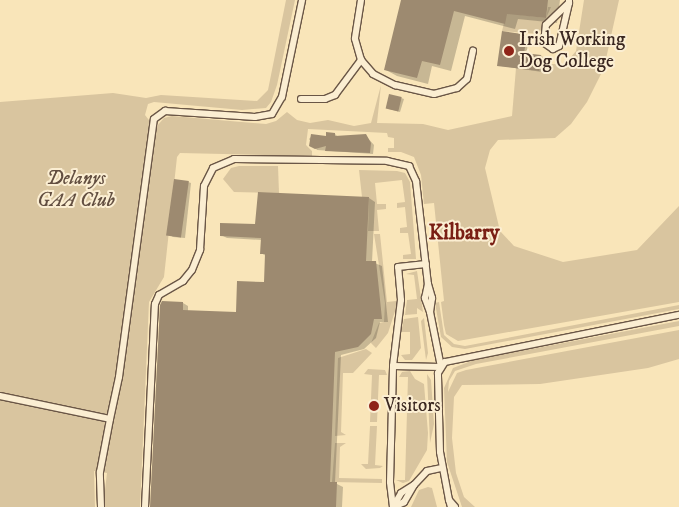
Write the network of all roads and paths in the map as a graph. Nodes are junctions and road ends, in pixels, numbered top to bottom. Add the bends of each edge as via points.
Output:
1 (302, 0) edge
2 (362, 0) edge
3 (569, 2) edge
4 (473, 51) dead end
5 (361, 60) junction
6 (301, 99) dead end
7 (426, 264) junction
8 (679, 315) edge
9 (393, 366) junction
10 (441, 367) junction
11 (0, 396) edge
12 (110, 419) junction
13 (441, 468) junction
14 (450, 504) edge
15 (101, 507) edge
16 (145, 507) edge
17 (393, 507) edge
18 (455, 507) edge

1 - 12 lane via 282,97 272,114 250,117 170,110 154,119 120,377
2 - 5 lane via 355,39
3 - 3 lane via 546,25 544,43 553,49 559,46
4 - 5 lane via 467,79 457,88 434,94 394,85 373,74
5 - 6 lane via 334,95
7 - 9 lane via 398,267 401,300
7 - 10 lane via 432,298 430,312
7 - 16 lane via 416,181 409,166 387,161 234,159 213,168 204,186 200,250 192,270 183,281 159,295 155,304
8 - 10 lane via 449,360
9 - 10 lane
9 - 17 lane via 390,482
10 - 13 lane via 438,381
11 - 12 lane
12 - 15 lane via 100,472
13 - 14 lane
13 - 17 lane via 427,471 404,502
14 - 18 lane

